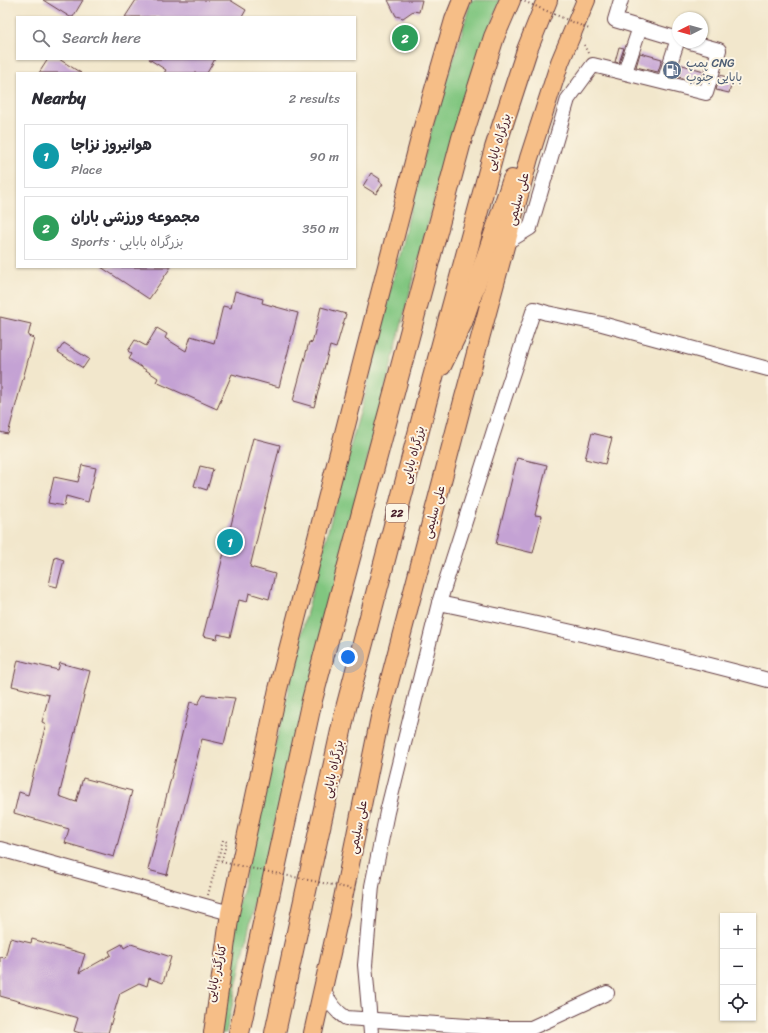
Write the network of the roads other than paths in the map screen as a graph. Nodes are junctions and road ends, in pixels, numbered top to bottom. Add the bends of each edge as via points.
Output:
1 (462, 0) edge
2 (510, 0) edge
3 (548, 0) edge
4 (586, 0) edge
5 (621, 0) edge
6 (640, 27) junction
7 (672, 37) edge
8 (708, 47) edge
9 (675, 48) edge
10 (560, 62) junction
11 (625, 72) junction
12 (664, 82) junction
13 (507, 242) junction
14 (768, 369) edge
15 (429, 392) junction
16 (439, 603) junction
17 (768, 680) edge
18 (0, 849) edge
19 (230, 913) junction
20 (323, 990) junction
21 (607, 993) dead end
22 (371, 1027) edge
23 (202, 1033) edge
24 (213, 1033) edge
25 (239, 1033) edge
26 (275, 1033) edge
27 (313, 1033) edge

1 - 19 main road via 423,127 280,682
2 - 25 highway via 494,37 462,138 312,700
3 - 15 highway, بزرگراه بابایی / 22 via 527,50 495,148
4 - 10 main road, علی سلیمی
5 - 6 street via 615,20
6 - 7 street
6 - 11 street
8 - 12 street via 719,50 706,93
9 - 12 street
10 - 13 main road, علی سلیمی via 529,158
10 - 15 main road via 526,138 463,323
11 - 12 street
11 - 13 street via 593,65 568,99 530,228
13 - 20 main road, علی سلیمی via 380,716
14 - 16 street via 602,324 534,309
15 - 26 highway, بزرگراه بابایی / 22 via 346,708
16 - 17 street via 562,629
16 - 22 street via 387,812 372,886 365,965
18 - 19 street
19 - 23 main road, کنارگذر بابایی
19 - 24 main road
20 - 22 street via 338,1013
20 - 27 main road, علی سلیمی
21 - 22 street via 530,1028

